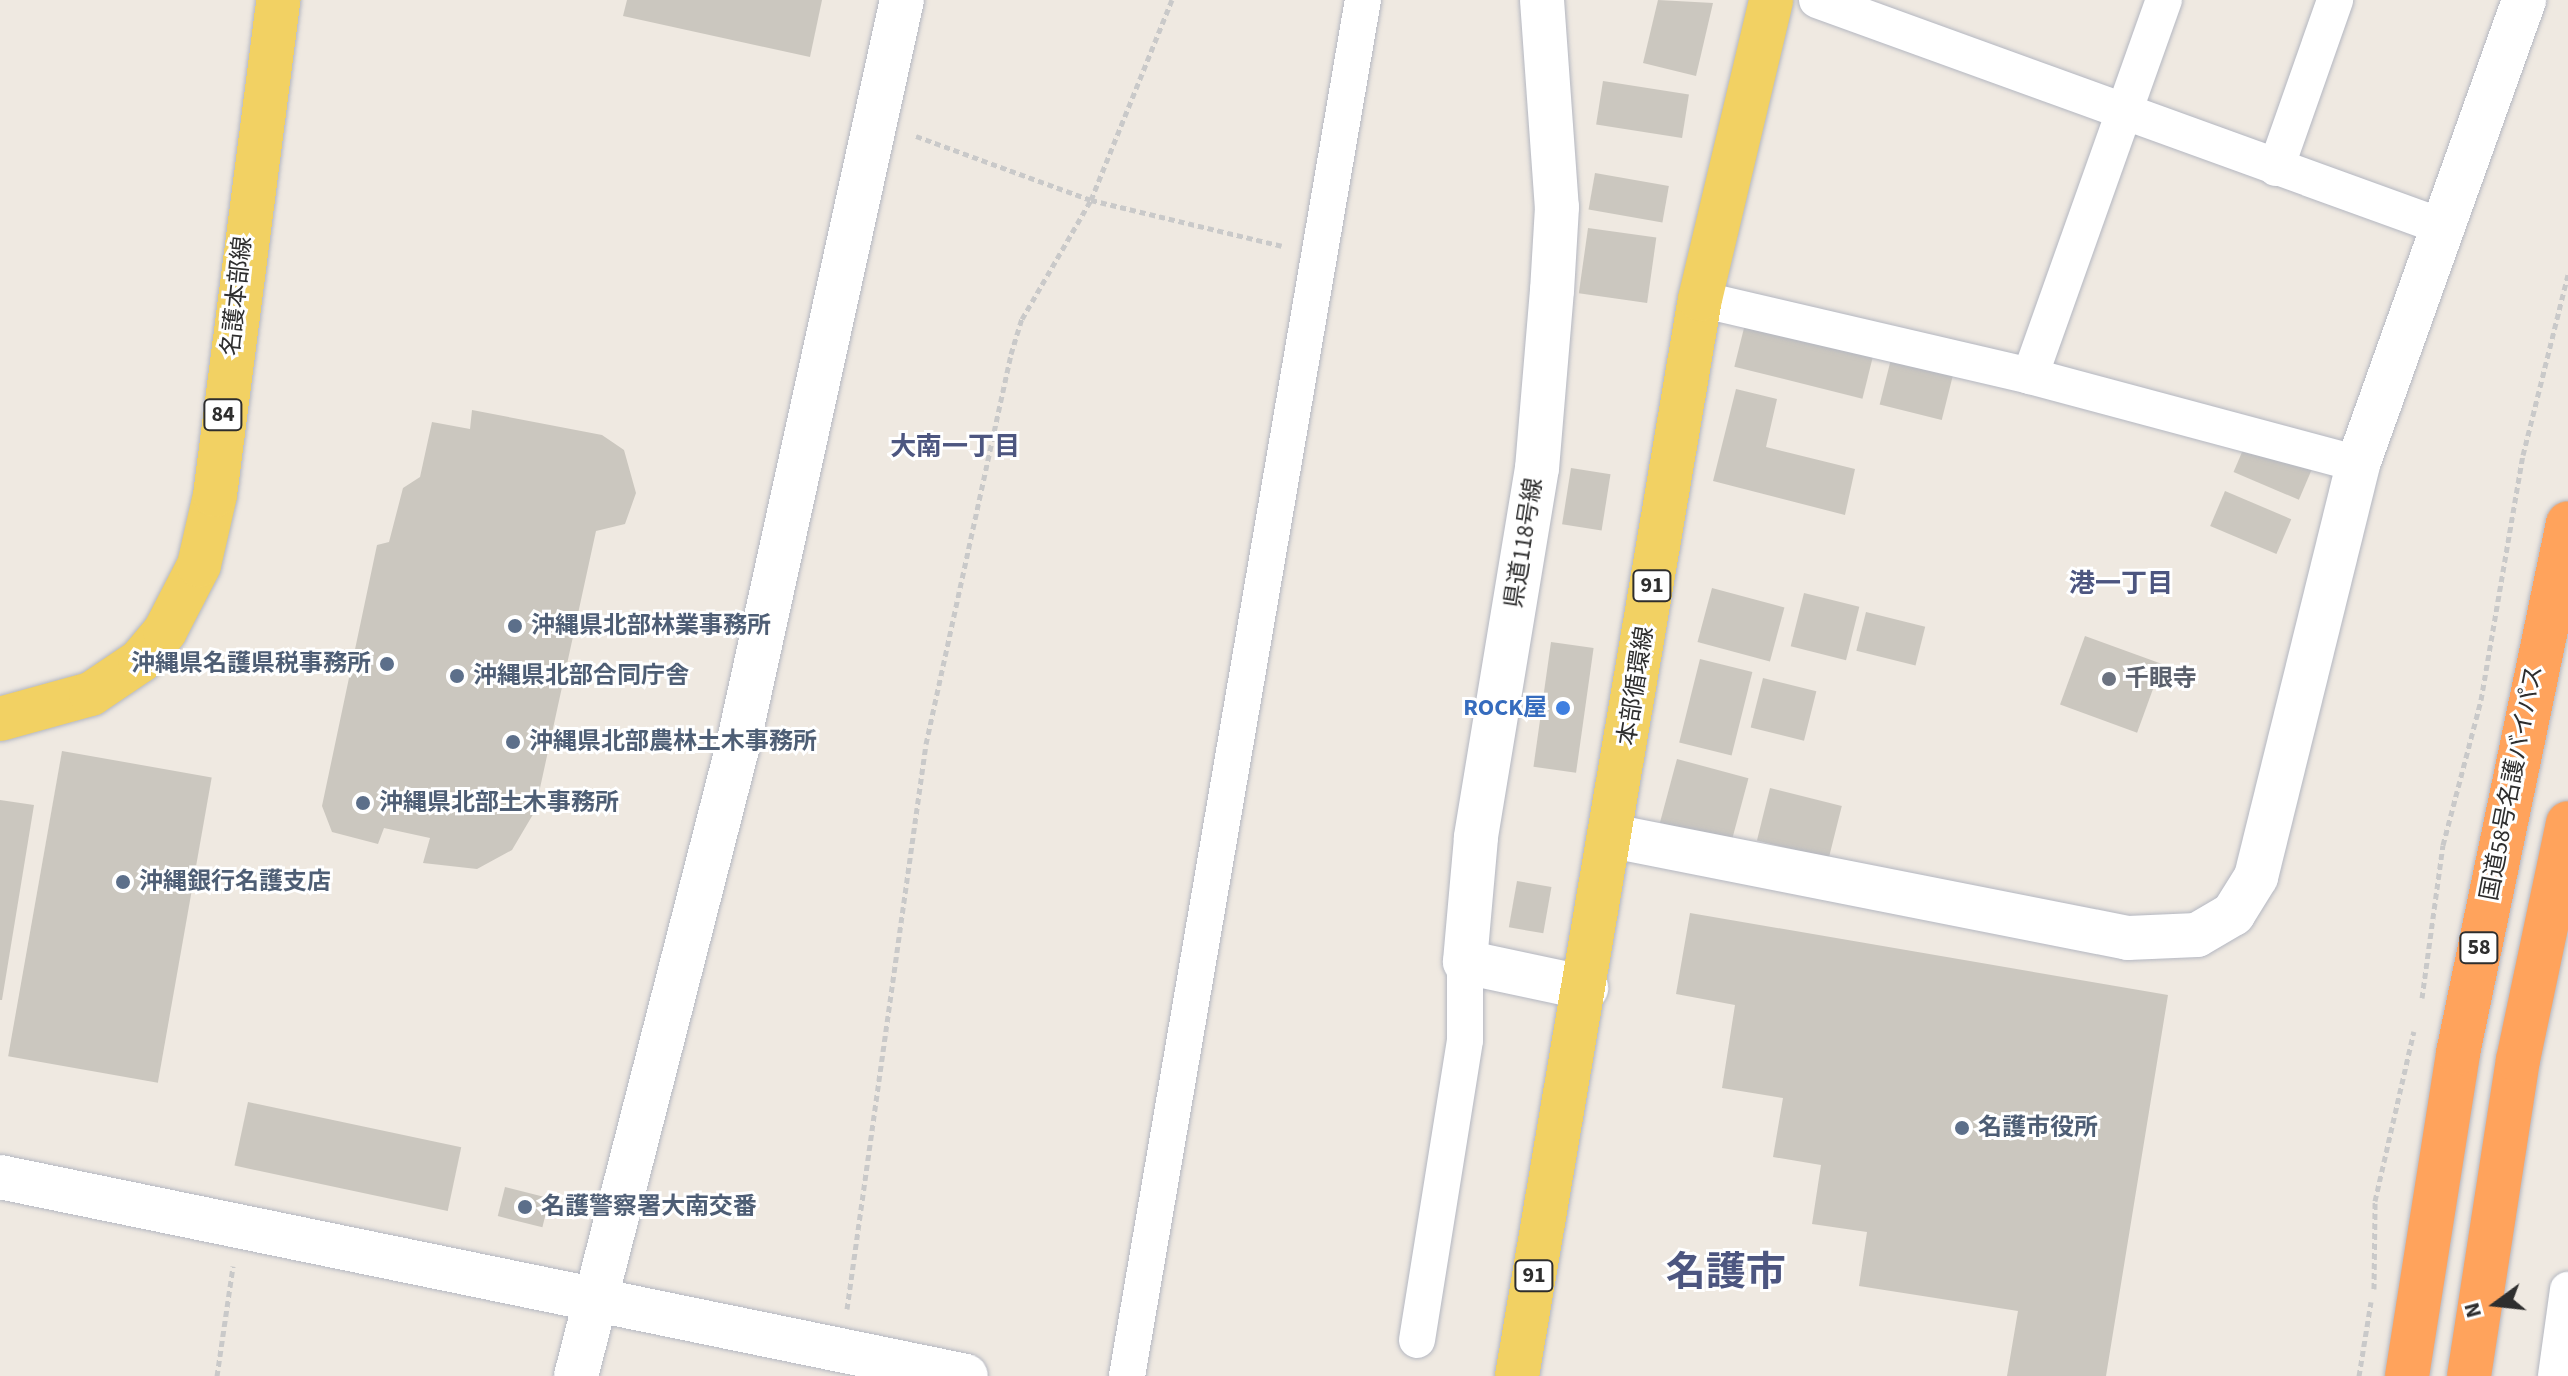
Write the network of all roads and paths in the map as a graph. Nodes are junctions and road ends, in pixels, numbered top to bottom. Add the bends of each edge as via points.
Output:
1 (278, 0) edge
2 (902, 0) edge
3 (1172, 0) edge
4 (1363, 0) edge
5 (1542, 0) edge
6 (1771, 0) edge
7 (1817, 0) edge
8 (2164, 0) edge
9 (2335, 0) edge
10 (2524, 0) edge
11 (2122, 112) junction
12 (903, 131) dead end
13 (2276, 168) junction
14 (1091, 200) junction
15 (2443, 227) junction
16 (1314, 253) junction
17 (2568, 275) edge
18 (1700, 299) junction
19 (2030, 376) junction
20 (2358, 464) junction
21 (2568, 523) edge
22 (0, 719) edge
23 (2568, 823) edge
24 (1612, 836) junction
25 (1465, 962) junction
26 (1586, 988) junction
27 (2421, 1005) dead end
28 (2417, 1020) dead end
29 (0, 1177) edge
30 (240, 1225) junction
31 (2568, 1290) edge
32 (598, 1304) junction
33 (846, 1318) dead end
34 (1417, 1340) dead end
35 (217, 1376) edge
36 (576, 1376) edge
37 (966, 1376) edge
38 (1127, 1376) edge
39 (1517, 1376) edge
40 (2359, 1376) edge
41 (2407, 1376) edge
42 (2469, 1376) edge
43 (2556, 1376) edge

1 - 22 main road, 名護本部線 / 84 via 215,495 199,565 140,661 91,694
2 - 32 street via 738,745
3 - 14 path
4 - 16 street
5 - 25 street, 県道118号線 via 1557,207 1552,290 1537,468 1476,838
6 - 18 main road, 本部循環線 / 91
7 - 11 street
8 - 11 street
9 - 13 street
10 - 15 street
11 - 13 street
11 - 19 street
12 - 14 path
13 - 15 street
14 - 16 path
14 - 33 path via 1022,319 1011,354 926,744
15 - 20 street
16 - 38 street
17 - 27 path via 2526,441 2481,700 2443,845
18 - 19 street
18 - 24 main road, 本部循環線 / 91
19 - 20 street
20 - 24 street via 2256,877 2233,914 2197,935 2128,938
21 - 41 highway, 国道58号名護バイパス / 58 via 2461,1038
23 - 42 highway via 2518,1060
24 - 26 main road, 本部循環線 / 91
25 - 26 street
25 - 34 street via 1465,1040
26 - 39 main road, 本部循環線 / 91
28 - 40 path via 2375,1201 2374,1289
29 - 30 street
30 - 32 street
30 - 35 path
31 - 43 street
32 - 36 street
32 - 37 street

